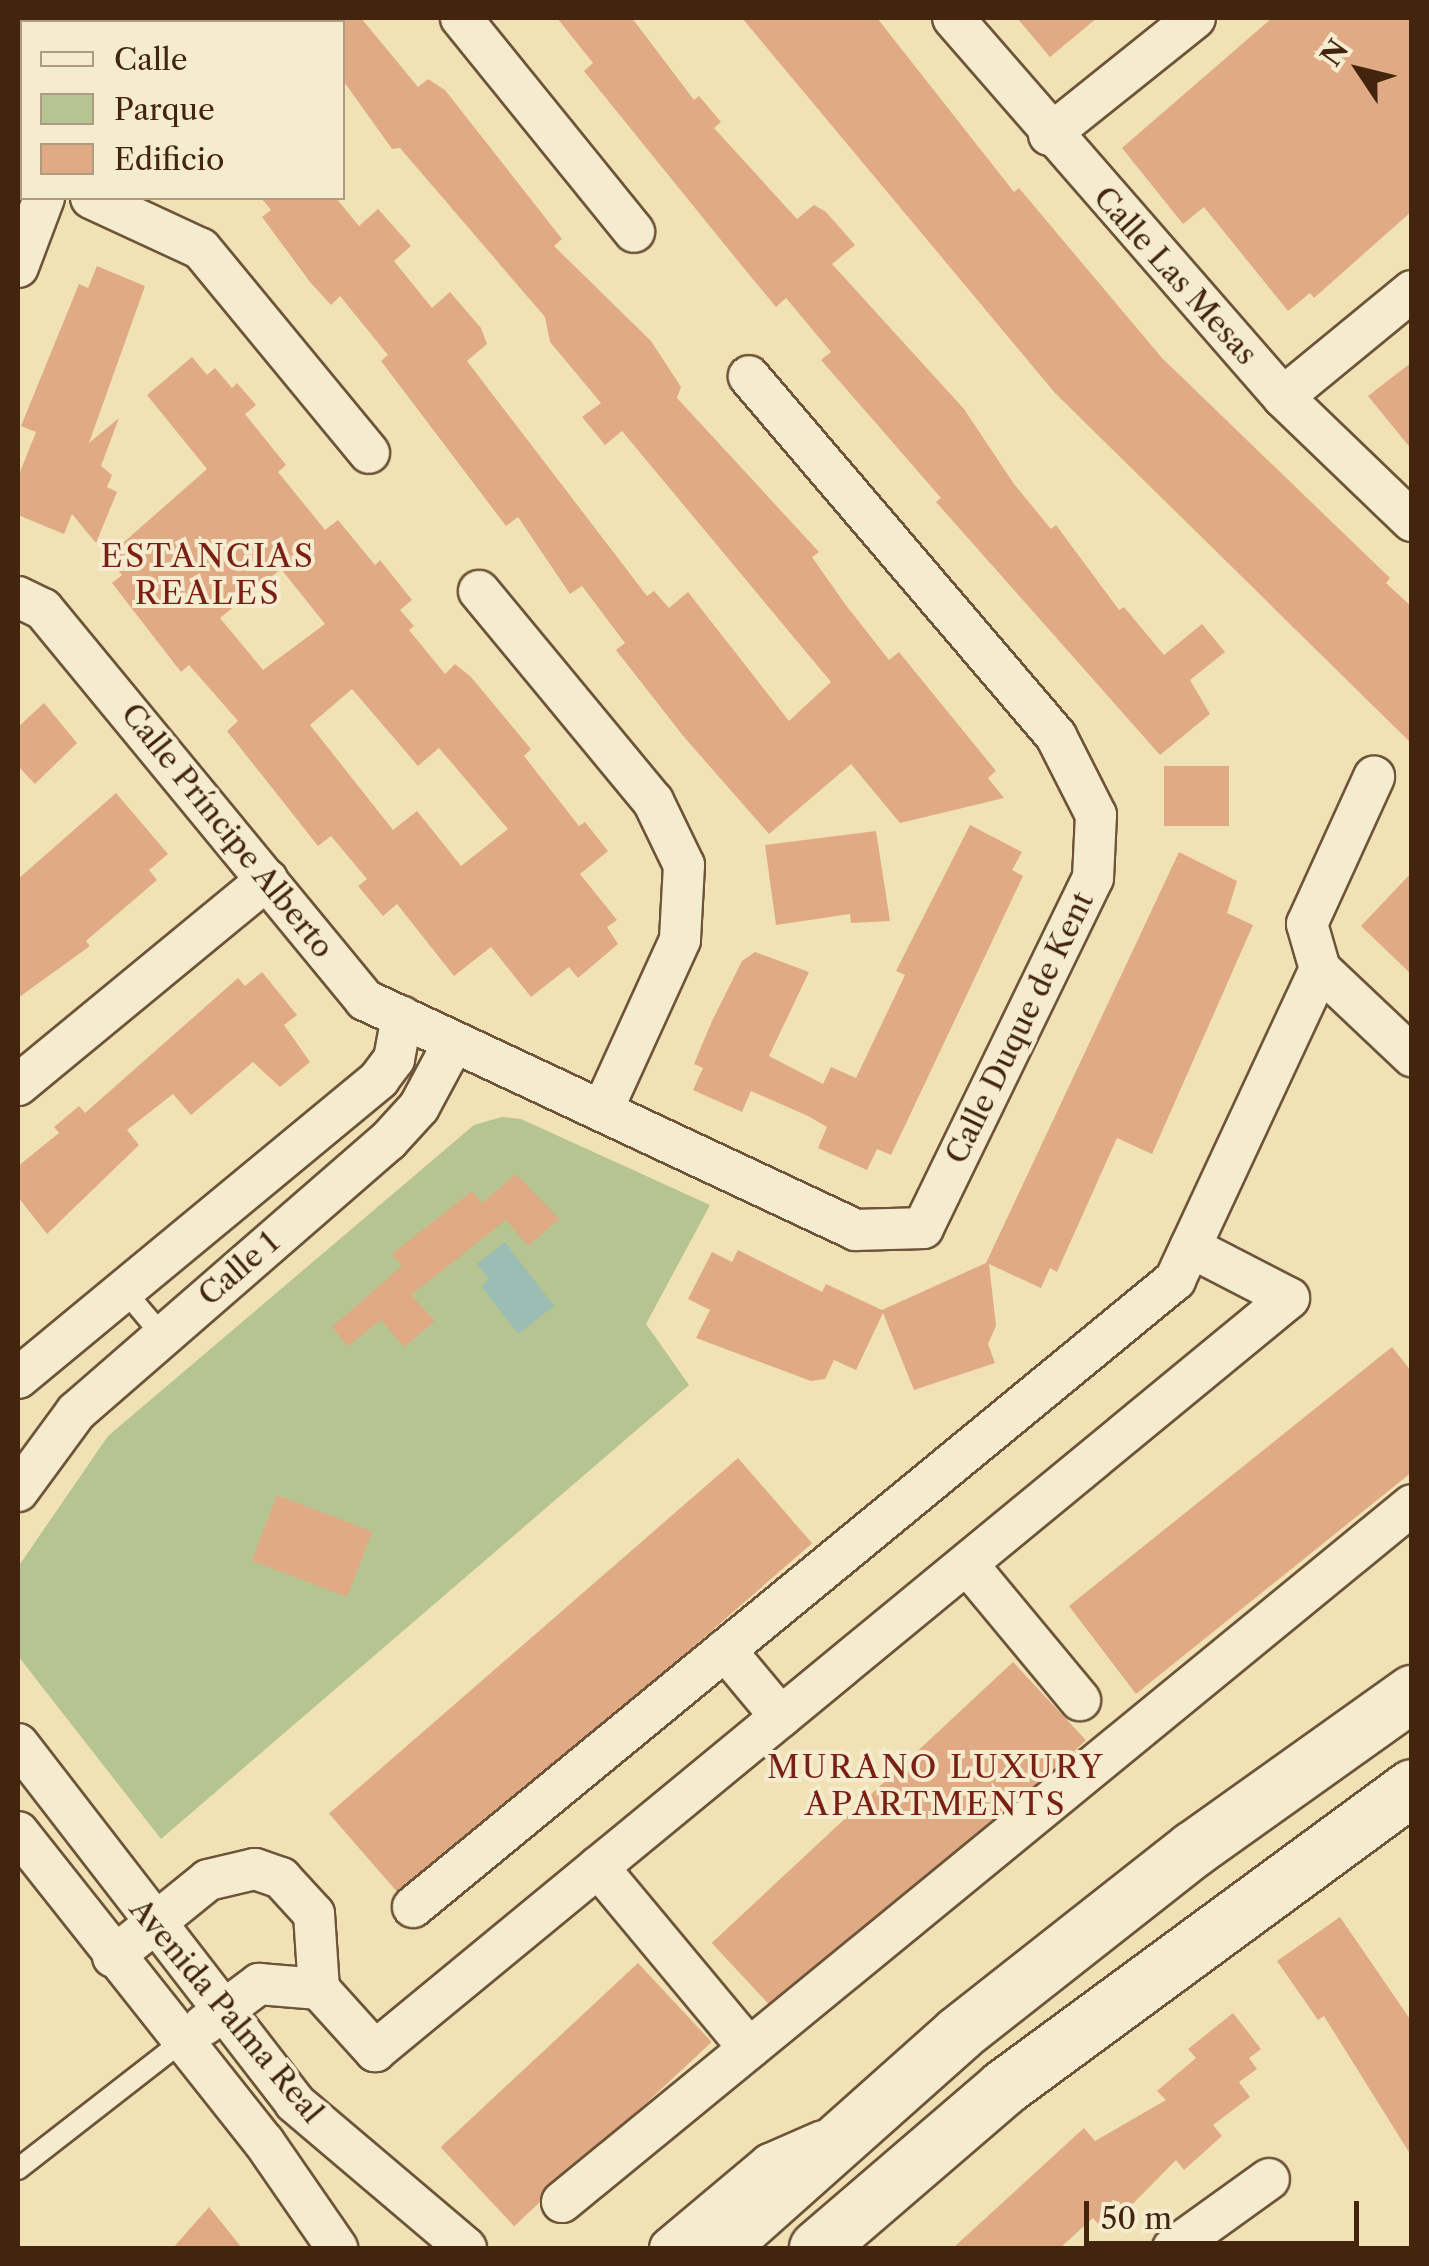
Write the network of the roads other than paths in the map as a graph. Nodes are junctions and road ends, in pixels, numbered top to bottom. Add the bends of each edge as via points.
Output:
1 (462, 18) edge
2 (953, 18) edge
3 (1194, 18) edge
4 (1050, 135) junction
5 (43, 200) edge
6 (95, 200) edge
7 (634, 232) dead end
8 (18, 267) edge
9 (1412, 291) edge
10 (749, 376) dead end
11 (1283, 398) junction
12 (370, 453) dead end
13 (1412, 521) edge
14 (479, 590) dead end
15 (26, 612) edge
16 (1374, 777) dead end
17 (267, 880) junction
18 (1320, 969) junction
19 (402, 1017) junction
20 (454, 1042) junction
21 (1412, 1056) edge
22 (18, 1084) edge
23 (602, 1111) junction
24 (1190, 1247) junction
25 (124, 1290) junction
26 (162, 1335) junction
27 (18, 1378) edge
28 (18, 1491) edge
29 (1412, 1506) edge
30 (967, 1564) junction
31 (725, 1650) junction
32 (1412, 1692) edge
33 (1080, 1700) dead end
34 (780, 1717) junction
35 (18, 1744) edge
36 (1412, 1788) edge
37 (18, 1832) edge
38 (598, 1867) junction
39 (413, 1907) dead end
40 (155, 1925) junction
41 (114, 1957) junction
42 (319, 1988) junction
43 (223, 2010) junction
44 (181, 2042) junction
45 (749, 2048) junction
46 (850, 2130) junction
47 (18, 2170) edge
48 (1268, 2179) dead end
49 (562, 2202) dead end
50 (336, 2248) edge
51 (466, 2248) edge
52 (670, 2248) edge
53 (718, 2248) edge
54 (817, 2248) edge
55 (1173, 2248) edge

1 - 7 street
2 - 4 street, Calle Las Mesas
3 - 4 street
4 - 11 street, Calle Las Mesas
5 - 8 street
6 - 12 street via 201,249
9 - 11 street
10 - 23 street, Calle Duque de Kent via 1056,736 1096,815 1093,878 923,1228 856,1230
11 - 13 street, Calle Las Mesas
14 - 23 street via 653,802 684,864 680,940
15 - 17 street, Calle Príncipe Alberto
16 - 18 street via 1307,924
17 - 19 street, Calle Príncipe Alberto via 365,1000
17 - 22 street
18 - 21 street
18 - 24 street
19 - 20 street, Calle Príncipe Alberto
19 - 25 street, Calle 1 via 394,1059 379,1079
20 - 23 street, Calle Duque de Kent
20 - 26 street, Calle 1 via 420,1107 388,1141
24 - 30 street via 1289,1298
24 - 31 street via 1175,1280
25 - 26 lane
25 - 27 street, Calle 1
26 - 28 street, Calle 1 via 76,1412
29 - 45 street
30 - 33 street
30 - 34 street
31 - 34 street
31 - 39 street
32 - 46 main road via 1192,1849
34 - 38 street
35 - 40 street, Avenida Palma Real
36 - 54 main road via 1004,2087
37 - 41 street, Avenida Palma Real
38 - 42 street via 375,2050
38 - 45 street
40 - 41 street
40 - 42 street via 229,1871 281,1878 314,1914
40 - 43 street, Avenida Palma Real
41 - 44 street, Avenida Palma Real
42 - 43 street via 259,1984
43 - 44 street
43 - 51 street, Avenida Palma Real via 296,2103
44 - 47 lane
44 - 50 street, Avenida Palma Real via 264,2142
45 - 49 street
46 - 52 street via 770,2164
46 - 53 main road
48 - 55 street

